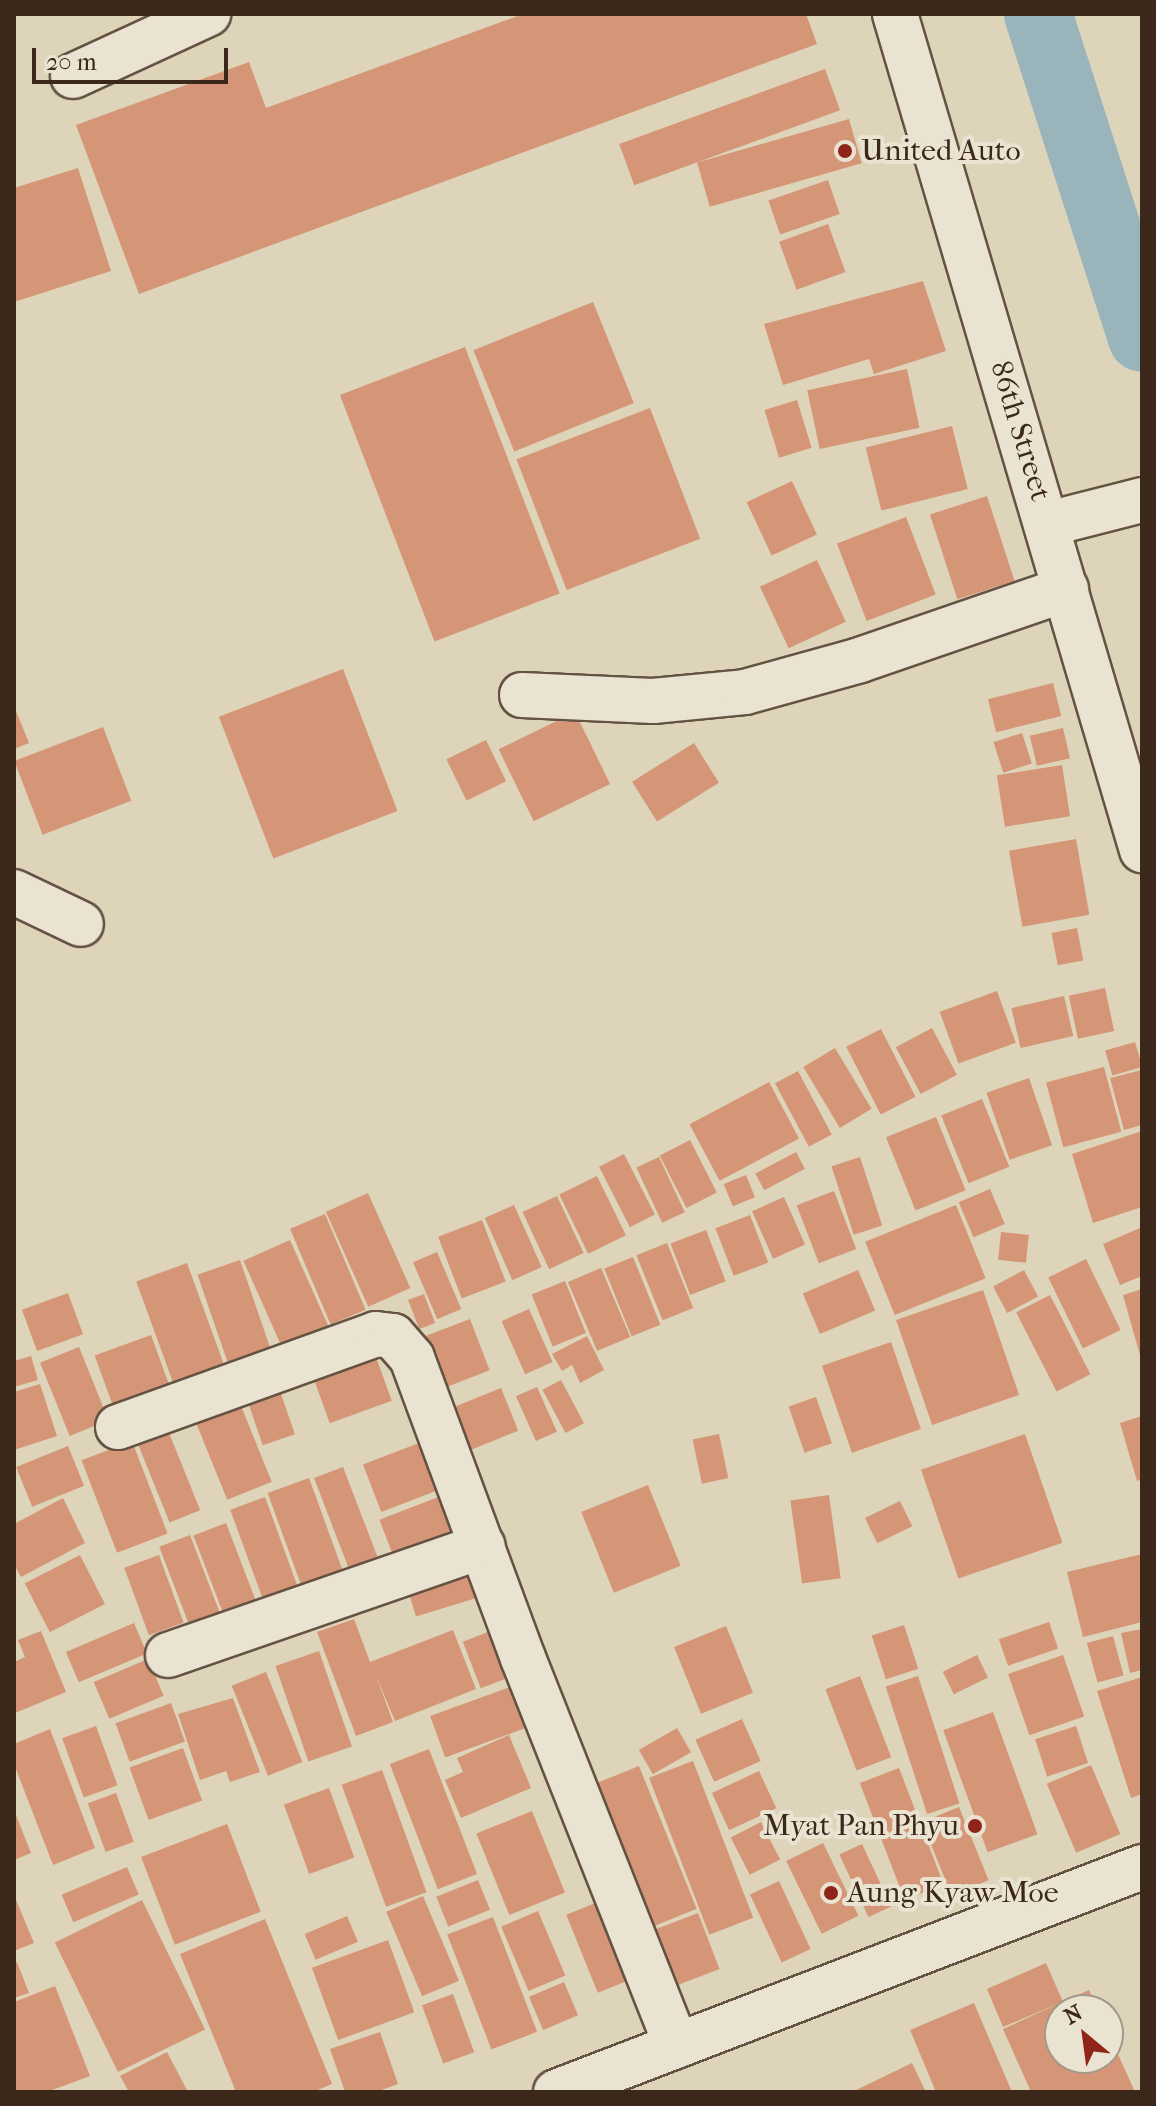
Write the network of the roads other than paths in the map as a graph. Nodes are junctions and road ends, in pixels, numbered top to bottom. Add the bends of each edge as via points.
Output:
1 (208, 14) edge
2 (895, 14) edge
3 (73, 76) dead end
4 (1124, 505) edge
5 (1048, 524) junction
6 (1066, 589) junction
7 (522, 695) dead end
8 (1142, 850) edge
9 (14, 892) edge
10 (81, 924) dead end
11 (118, 1427) dead end
12 (483, 1546) junction
13 (168, 1655) dead end
14 (1142, 1867) edge
15 (677, 2046) junction
16 (556, 2092) edge

1 - 3 street
2 - 5 street, 86th Street
4 - 5 street
5 - 6 street, 86th Street
6 - 7 street via 860,660 745,692 653,701
6 - 8 street, 86th Street
9 - 10 street
11 - 12 street via 376,1334 393,1336 412,1358
12 - 13 street
12 - 15 street
14 - 15 street
15 - 16 street

